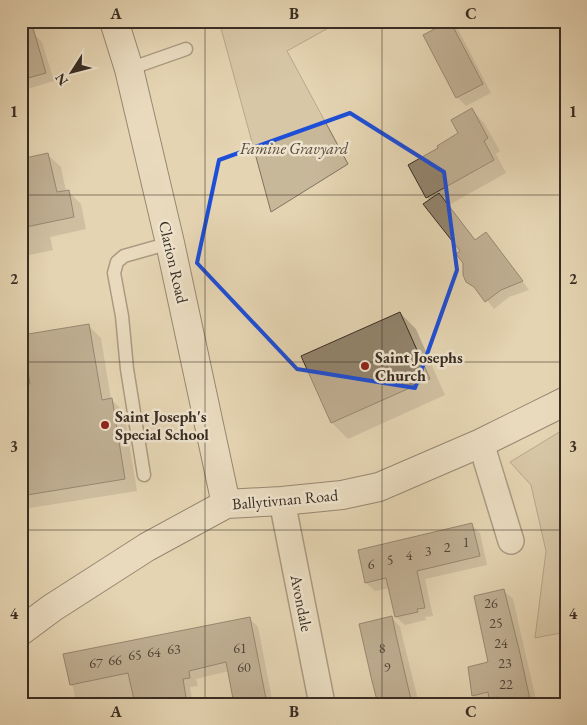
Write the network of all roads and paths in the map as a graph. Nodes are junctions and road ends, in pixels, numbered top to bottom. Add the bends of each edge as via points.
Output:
1 (114, 21) edge
2 (186, 49) dead end
3 (129, 69) junction
4 (170, 243) junction
5 (566, 401) edge
6 (481, 443) junction
7 (144, 475) dead end
8 (282, 501) junction
9 (226, 504) junction
10 (511, 541) dead end
11 (21, 630) edge
12 (322, 704) edge

1 - 3 street, Clarion Road
2 - 3 lane
3 - 4 street, Clarion Road
4 - 7 lane via 124,256 117,262 114,273
4 - 9 street, Clarion Road
5 - 6 street, Ballytivnan Road
6 - 8 street, Ballytivnan Road via 379,487
6 - 10 street
8 - 9 street, Ballytivnan Road
8 - 12 street, Avondale
9 - 11 street, Ballytivnan Road via 147,547

